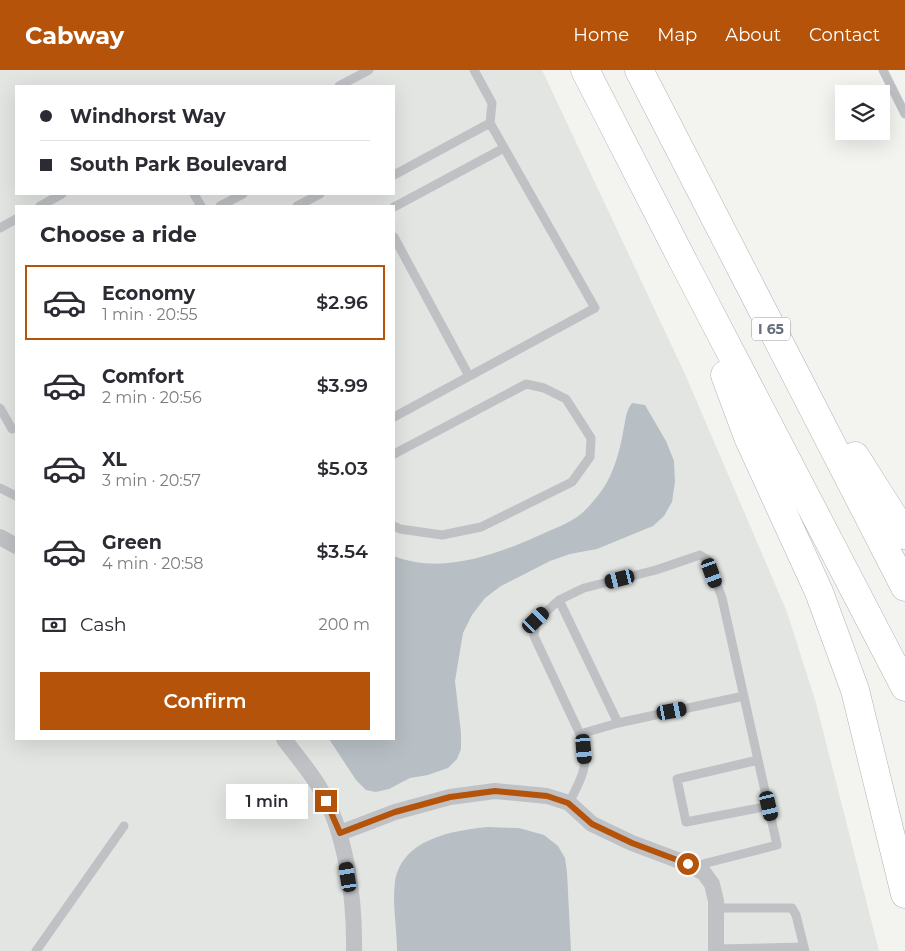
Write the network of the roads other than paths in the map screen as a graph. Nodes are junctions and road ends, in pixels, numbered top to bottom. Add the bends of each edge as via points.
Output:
1 (369, 70) edge
2 (474, 70) edge
3 (585, 70) edge
4 (639, 70) edge
5 (883, 70) edge
6 (341, 85) edge
7 (905, 114) edge
8 (490, 122) junction
9 (504, 148) junction
10 (395, 174) edge
11 (60, 195) edge
12 (241, 195) edge
13 (318, 195) edge
14 (42, 205) edge
15 (222, 205) edge
16 (299, 205) edge
17 (395, 206) edge
18 (15, 220) edge
19 (0, 228) edge
20 (395, 239) edge
21 (684, 263) junction
22 (755, 298) junction
23 (469, 376) junction
24 (0, 408) edge
25 (395, 415) edge
26 (12, 429) dead end
27 (395, 453) edge
28 (3, 490) edge
29 (15, 496) edge
30 (395, 526) edge
31 (905, 535) edge
32 (0, 537) edge
33 (15, 545) edge
34 (905, 587) edge
35 (559, 600) junction
36 (905, 687) edge
37 (744, 696) junction
38 (618, 722) junction
39 (580, 734) junction
40 (285, 740) edge
41 (758, 760) junction
42 (568, 803) junction
43 (769, 806) junction
44 (124, 826) dead end
45 (340, 833) junction
46 (693, 867) junction
47 (905, 894) edge
48 (716, 908) junction
49 (805, 949) edge
50 (716, 950) edge
51 (36, 951) edge
52 (354, 951) edge

1 - 6 lane
2 - 8 lane via 492,103
3 - 21 highway
4 - 22 highway, I 65
5 - 7 lane
8 - 9 lane
8 - 10 lane
9 - 17 lane
9 - 23 lane via 595,308
11 - 14 lane
12 - 15 lane
13 - 16 lane
18 - 19 lane
20 - 23 lane
21 - 36 highway
21 - 47 highway via 748,437 819,592 855,690
22 - 31 highway
22 - 34 highway, I 65
23 - 25 lane
24 - 26 lane
27 - 30 lane via 526,384 544,388 566,399 592,438 590,458 572,482 481,527 442,535
28 - 29 lane
32 - 33 street
35 - 37 lane via 584,588 700,556 708,560 722,598
35 - 38 lane
35 - 39 lane via 536,620 534,636
37 - 38 lane
37 - 41 lane
38 - 39 lane
39 - 42 lane via 586,764
40 - 45 street via 319,786
41 - 43 lane
41 - 43 lane via 677,779 686,822
42 - 45 street via 547,796 495,791 459,796 395,812
42 - 46 street via 592,824
43 - 46 lane via 777,845
44 - 51 lane
45 - 52 street via 351,894
46 - 48 street via 704,873 712,884
48 - 49 lane via 792,908
48 - 50 street
49 - 50 lane

